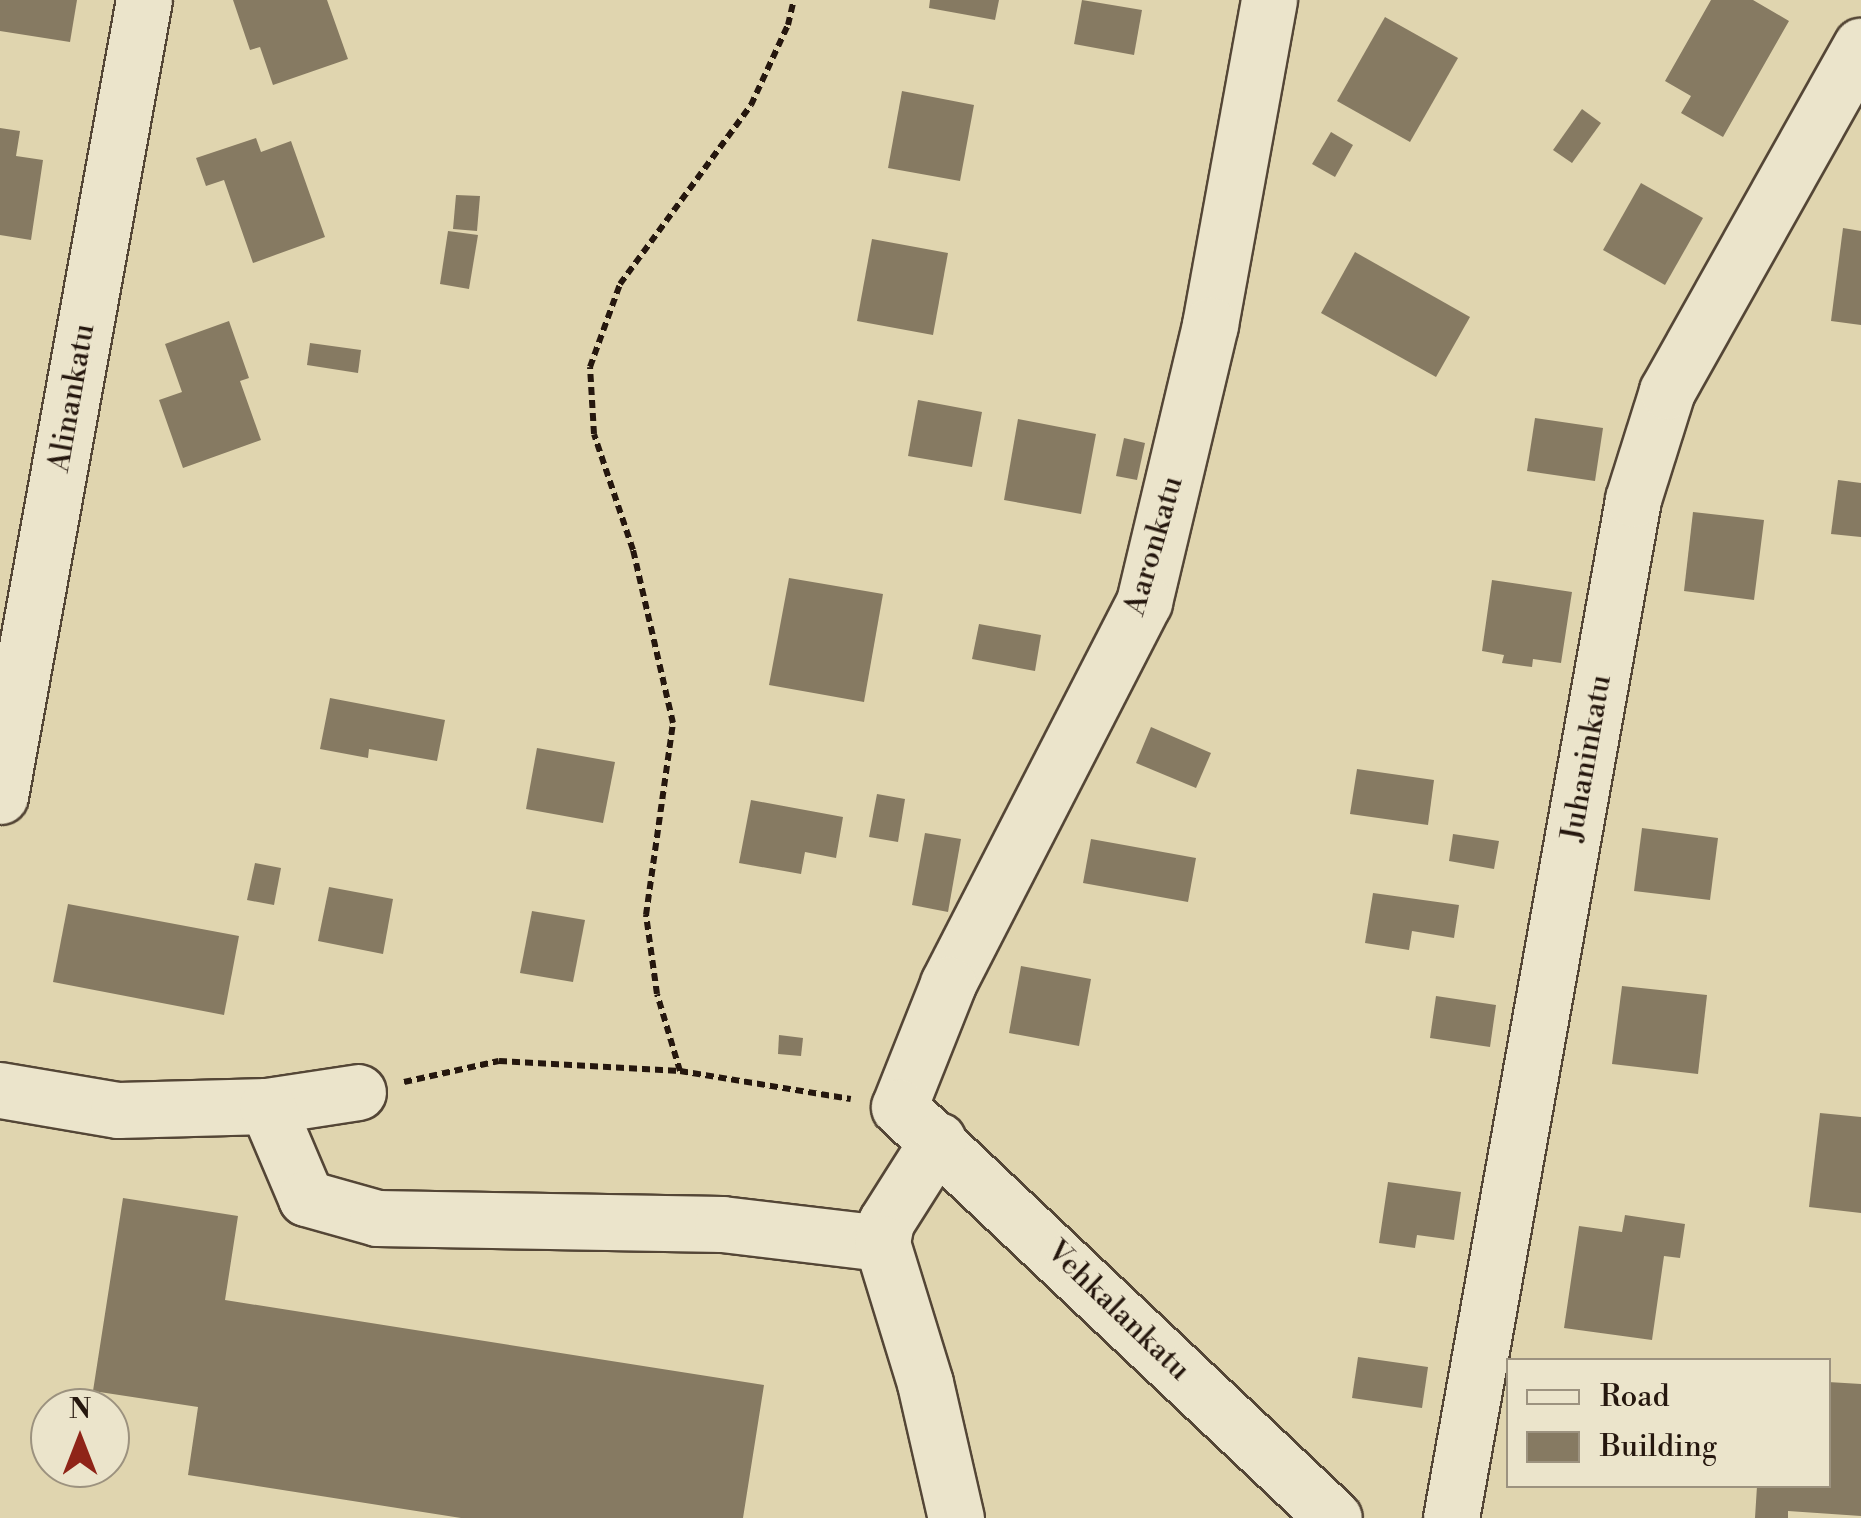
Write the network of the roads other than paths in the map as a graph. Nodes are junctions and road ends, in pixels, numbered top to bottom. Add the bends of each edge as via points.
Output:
1 (144, 0) edge
2 (1269, 0) edge
3 (1861, 46) edge
4 (0, 796) edge
5 (0, 1090) edge
6 (358, 1092) road end
7 (267, 1106) junction
8 (919, 1124) junction
9 (882, 1242) junction
10 (956, 1518) edge
11 (1334, 1518) edge
12 (1451, 1518) edge

1 - 4 street, Alinankatu
2 - 8 street, Aaronkatu via 1210,324 1144,602 948,984
3 - 12 street, Juhaninkatu via 1667,390 1633,499
5 - 7 street via 118,1110
6 - 7 street
7 - 9 street via 306,1198 376,1218 722,1224
8 - 9 street, Aaronkatu
8 - 11 street, Vehkalankatu
9 - 10 street via 925,1382

